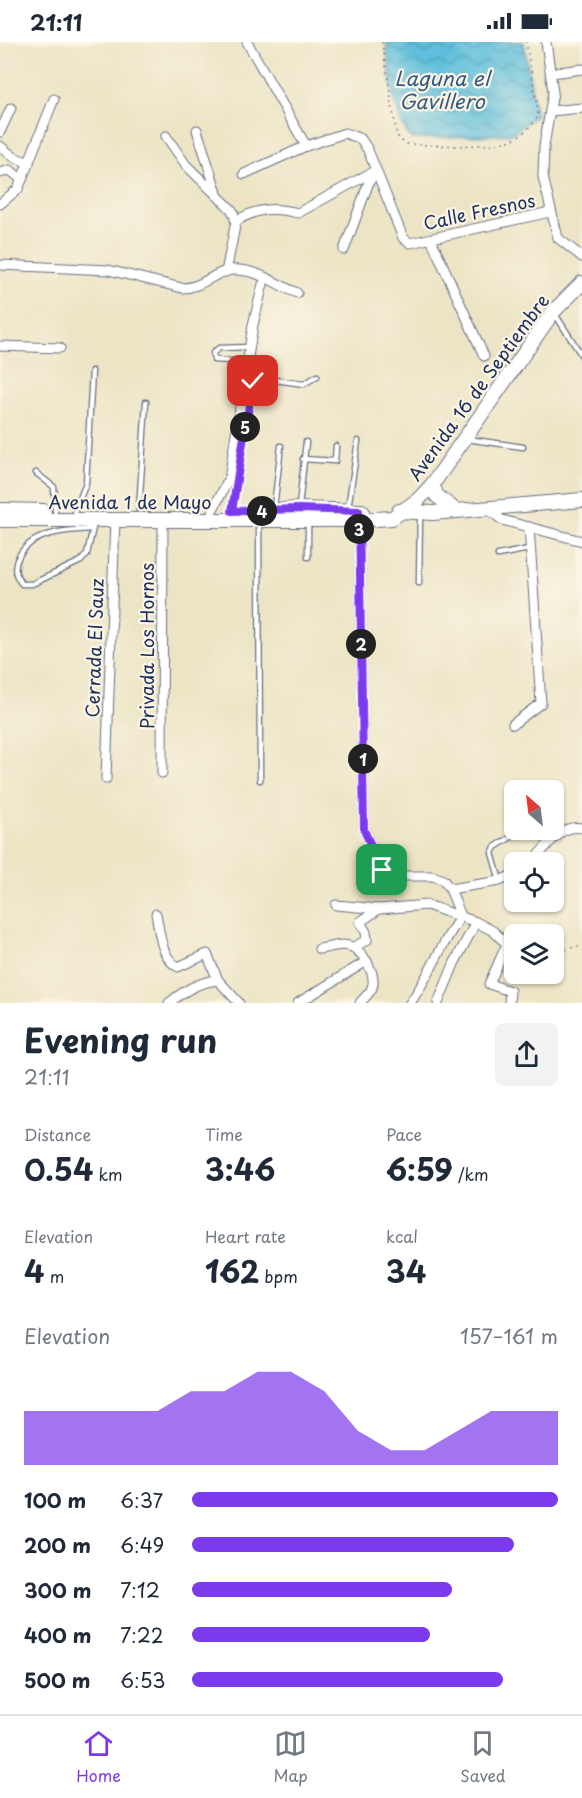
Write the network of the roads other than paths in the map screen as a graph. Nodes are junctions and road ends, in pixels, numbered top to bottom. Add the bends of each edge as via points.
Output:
1 (247, 42) edge
2 (546, 42) edge
3 (582, 69) edge
4 (552, 73) junction
5 (54, 99) dead end
6 (11, 108) dead end
7 (582, 108) edge
8 (551, 111) junction
9 (197, 130) dead end
10 (0, 132) edge
11 (166, 136) dead end
12 (0, 146) edge
13 (306, 146) junction
14 (29, 163) junction
15 (376, 170) junction
16 (0, 173) edge
17 (244, 174) dead end
18 (22, 180) junction
19 (217, 193) junction
20 (0, 204) edge
21 (550, 212) junction
22 (236, 221) junction
23 (431, 239) junction
24 (344, 250) dead end
25 (582, 257) edge
26 (0, 265) edge
27 (226, 272) junction
28 (582, 283) edge
29 (263, 284) dead end
30 (297, 293) dead end
31 (553, 312) junction
32 (0, 346) edge
33 (250, 347) junction
34 (60, 348) dead end
35 (484, 356) dead end
36 (582, 356) edge
37 (247, 362) junction
38 (92, 372) dead end
39 (317, 376) dead end
40 (146, 402) dead end
41 (464, 439) junction
42 (358, 441) dead end
43 (306, 442) dead end
44 (281, 446) dead end
45 (336, 446) dead end
46 (523, 447) dead end
47 (303, 459) junction
48 (36, 473) dead end
49 (427, 490) junction
50 (582, 500) edge
51 (0, 509) edge
52 (299, 509) junction
53 (488, 509) junction
54 (139, 510) junction
55 (455, 510) junction
56 (55, 511) junction
57 (75, 511) junction
58 (212, 511) junction
59 (232, 511) junction
60 (273, 511) junction
61 (404, 512) junction
62 (426, 513) junction
63 (355, 514) junction
64 (115, 519) junction
65 (163, 519) junction
66 (259, 519) junction
67 (0, 520) edge
68 (308, 520) junction
69 (94, 525) junction
70 (529, 527) junction
71 (582, 541) edge
72 (529, 549) junction
73 (498, 555) dead end
74 (308, 557) dead end
75 (419, 583) dead end
76 (513, 724) dead end
77 (162, 773) dead end
78 (106, 779) dead end
79 (260, 780) dead end
80 (582, 828) edge
81 (508, 840) edge
82 (541, 852) edge
83 (504, 879) edge
84 (500, 881) junction
85 (450, 889) junction
86 (336, 904) dead end
87 (379, 909) junction
88 (156, 914) dead end
89 (461, 916) junction
90 (476, 922) junction
91 (504, 940) edge
92 (354, 947) junction
93 (319, 949) dead end
94 (504, 958) edge
95 (367, 961) junction
96 (218, 980) junction
97 (169, 1003) edge
98 (239, 1003) edge
99 (298, 1003) edge
100 (360, 1003) edge
101 (410, 1003) edge
102 (438, 1003) edge
103 (509, 1003) edge

1 - 13 street
2 - 4 street
3 - 4 street
4 - 8 street
5 - 14 street
6 - 10 street
7 - 8 street
8 - 21 street via 543,177
9 - 19 street
11 - 19 street via 186,165
12 - 14 street
13 - 15 street, Calle Fresnos via 337,134 353,134 361,139
13 - 17 street, Calle Fresnos
14 - 18 street
15 - 22 street via 298,213 282,209 253,211
15 - 23 street, Calle Fresnos via 406,241
15 - 24 street
16 - 18 street via 10,170
18 - 20 street via 18,189
19 - 22 street
21 - 23 street, Calle Fresnos
21 - 25 street via 558,238
22 - 27 street
23 - 35 street
26 - 27 street via 108,270 182,288 193,288
27 - 30 street via 242,270 266,276
28 - 31 main road, Avenida 16 de Septiembre
29 - 33 street
31 - 36 lane
31 - 41 main road, Avenida 16 de Septiembre
32 - 34 street
33 - 37 street
33 - 37 lane via 219,348 213,352 214,360
37 - 58 street via 229,479
38 - 57 lane via 86,483
39 - 59 lane via 304,384 261,378 253,381
40 - 54 lane
41 - 46 lane
41 - 49 main road, Avenida 16 de Septiembre
42 - 63 lane
43 - 47 lane
44 - 60 lane
45 - 47 lane via 335,461
47 - 52 lane
48 - 56 lane via 54,487
49 - 55 main road
49 - 61 main road, Avenida 16 de Septiembre
49 - 62 main road
50 - 53 main road, Avenida 1 de Mayo
51 - 56 main road, Avenida 1 de Mayo
52 - 60 main road, Avenida 1 de Mayo
52 - 63 main road, Avenida 1 de Mayo
53 - 55 main road, Avenida 1 de Mayo
53 - 70 street via 502,520
54 - 57 main road, Avenida 1 de Mayo
54 - 58 main road, Avenida 1 de Mayo
55 - 62 main road, Avenida 1 de Mayo
56 - 57 main road, Avenida 1 de Mayo
58 - 59 main road, Avenida 1 de Mayo
59 - 60 main road, Avenida 1 de Mayo
61 - 62 main road, Avenida 1 de Mayo
61 - 63 main road, Avenida 1 de Mayo via 392,518
62 - 75 lane
63 - 68 main road, Avenida 1 de Mayo
63 - 85 street via 364,830 375,859 390,876 433,876
64 - 65 main road, Avenida 1 de Mayo
64 - 69 main road, Avenida 1 de Mayo
64 - 78 street, Cerrada El Sauz
65 - 66 main road, Avenida 1 de Mayo
65 - 77 street, Privada Los Hornos
66 - 68 main road, Avenida 1 de Mayo
66 - 79 lane
67 - 69 main road, Avenida 1 de Mayo
68 - 74 lane
69 - 69 lane via 87,554 81,561 32,584 22,584 16,578 15,564 22,549 48,534
70 - 71 street
70 - 72 street
72 - 73 lane
72 - 76 street via 541,703
80 - 82 street via 563,829
81 - 84 lane via 492,852
83 - 84 street
84 - 85 street
85 - 89 street
86 - 87 street
87 - 89 street via 427,905
87 - 92 street via 360,922 367,940
88 - 96 street via 170,962 178,966 207,954
89 - 90 street
89 - 101 street
90 - 91 street
90 - 102 street
92 - 93 street
92 - 95 street
94 - 103 street via 489,984 510,991
95 - 99 street
95 - 100 street via 372,989
96 - 97 street via 185,990
96 - 98 street

